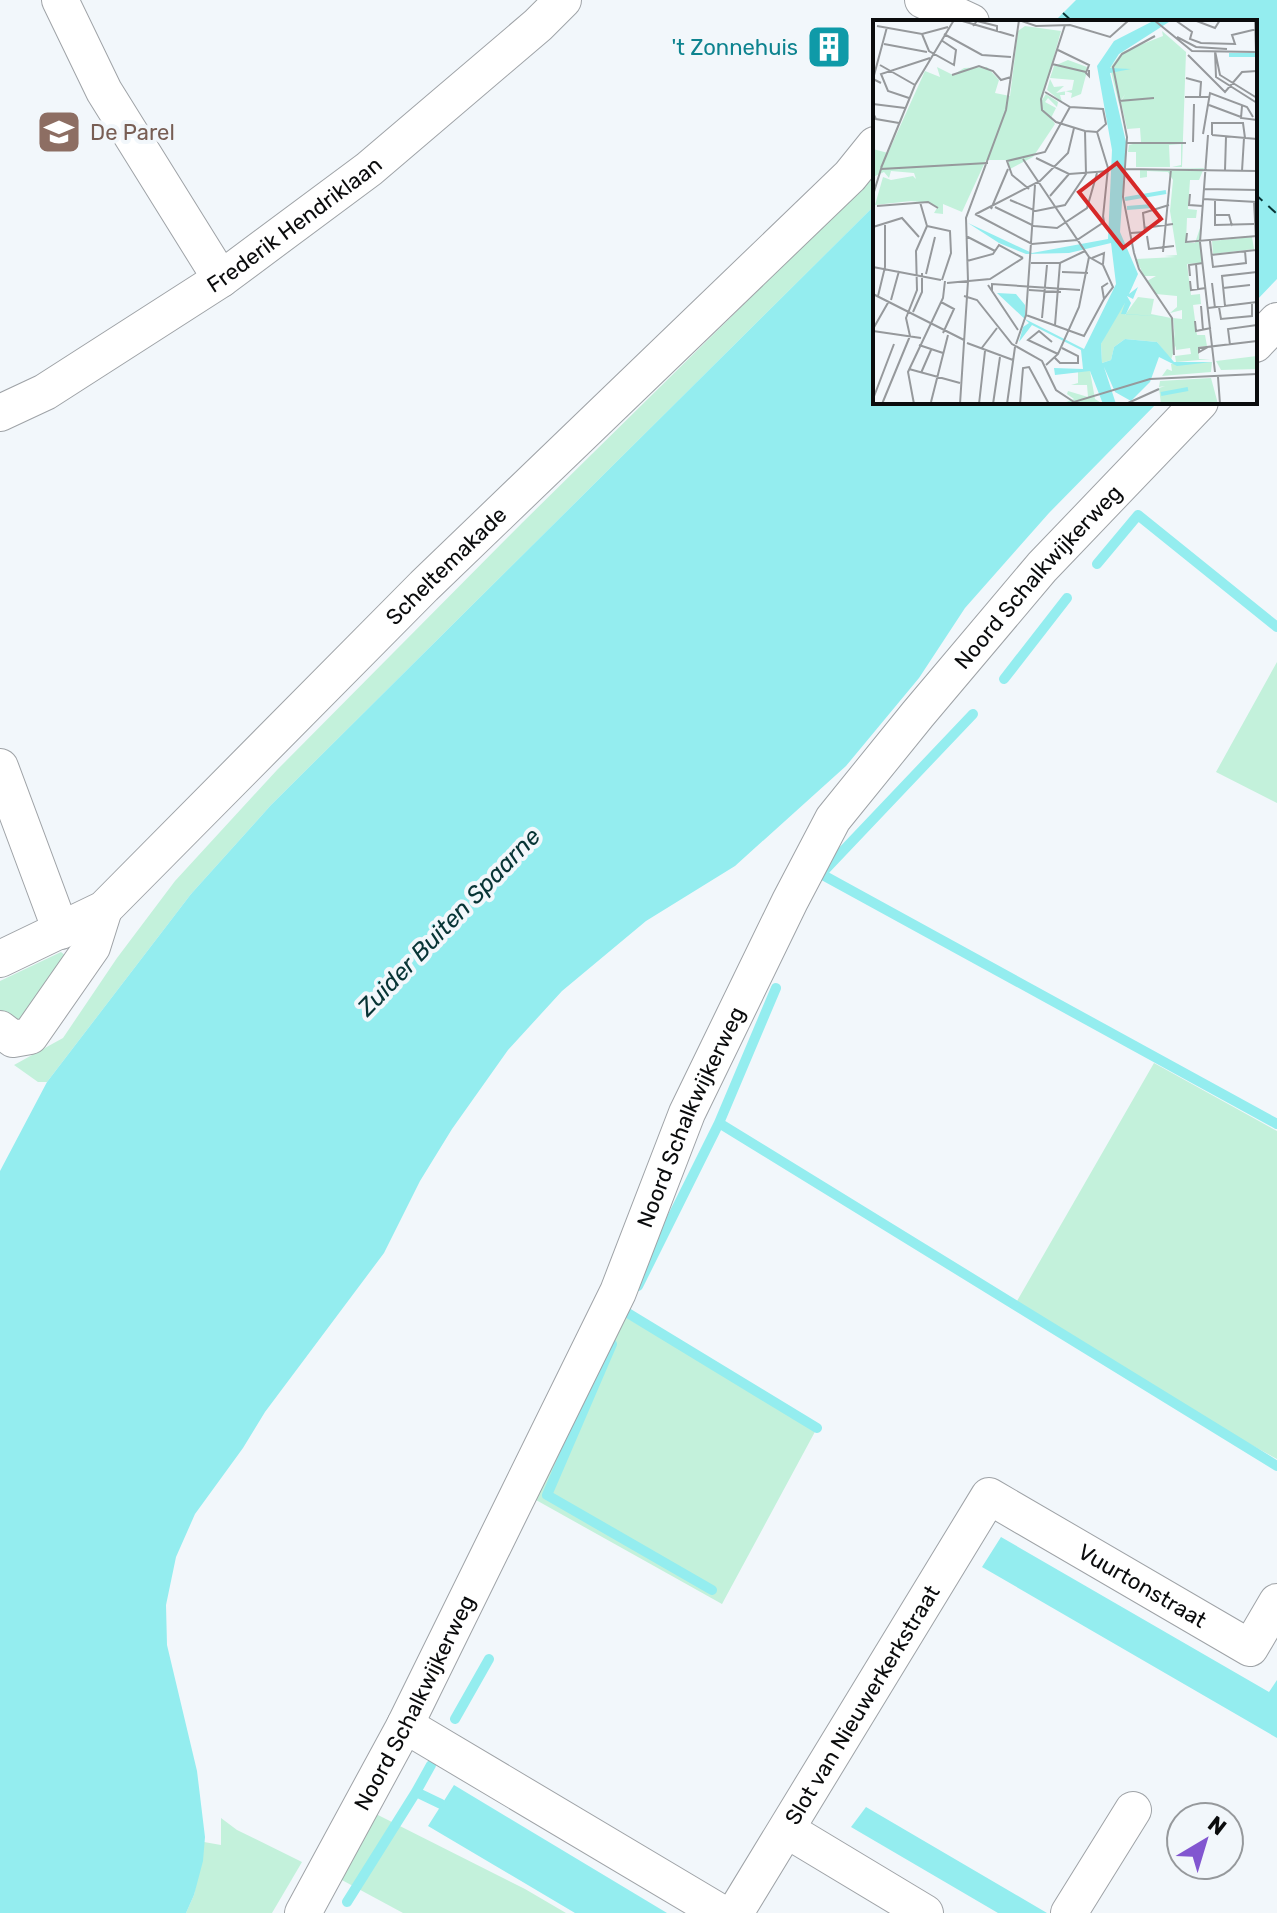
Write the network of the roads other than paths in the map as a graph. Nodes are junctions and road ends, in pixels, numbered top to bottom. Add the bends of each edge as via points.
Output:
1 (60, 0) edge
2 (563, 0) edge
3 (923, 0) edge
4 (992, 0) edge
5 (969, 20) edge
6 (976, 20) edge
7 (873, 147) edge
8 (221, 279) junction
9 (1277, 321) edge
10 (1257, 342) edge
11 (1198, 404) edge
12 (0, 413) edge
13 (0, 767) edge
14 (104, 909) junction
15 (61, 931) junction
16 (0, 959) edge
17 (0, 1029) edge
18 (989, 1496) joint
19 (1277, 1602) edge
20 (405, 1725) junction
21 (1133, 1810) dead end
22 (787, 1830) junction
23 (303, 1913) edge
24 (721, 1913) edge
25 (735, 1913) edge
26 (925, 1913) edge
27 (1069, 1913) edge

1 - 8 street via 104,91
2 - 8 street, Frederik Hendriklaan via 369,169
3 - 5 street
4 - 6 street
7 - 14 street, Scheltemakade via 839,187 424,586
8 - 12 street, Frederik Hendriklaan via 45,392
9 - 10 street
11 - 20 street, Noord Schalkwijkerweg via 1042,567 833,819 687,1113 618,1292
13 - 15 street
14 - 15 street, Scheltemakade
14 - 17 street via 92,947 30,1036 13,1039
15 - 16 street, Scheltemakade
18 - 19 street, Vuurtonstraat via 1250,1648
18 - 22 street, Slot van Nieuwerkerkstraat
20 - 23 street, Noord Schalkwijkerweg
20 - 24 street
21 - 27 street
22 - 25 street, Slot van Nieuwerkerkstraat
22 - 26 street

